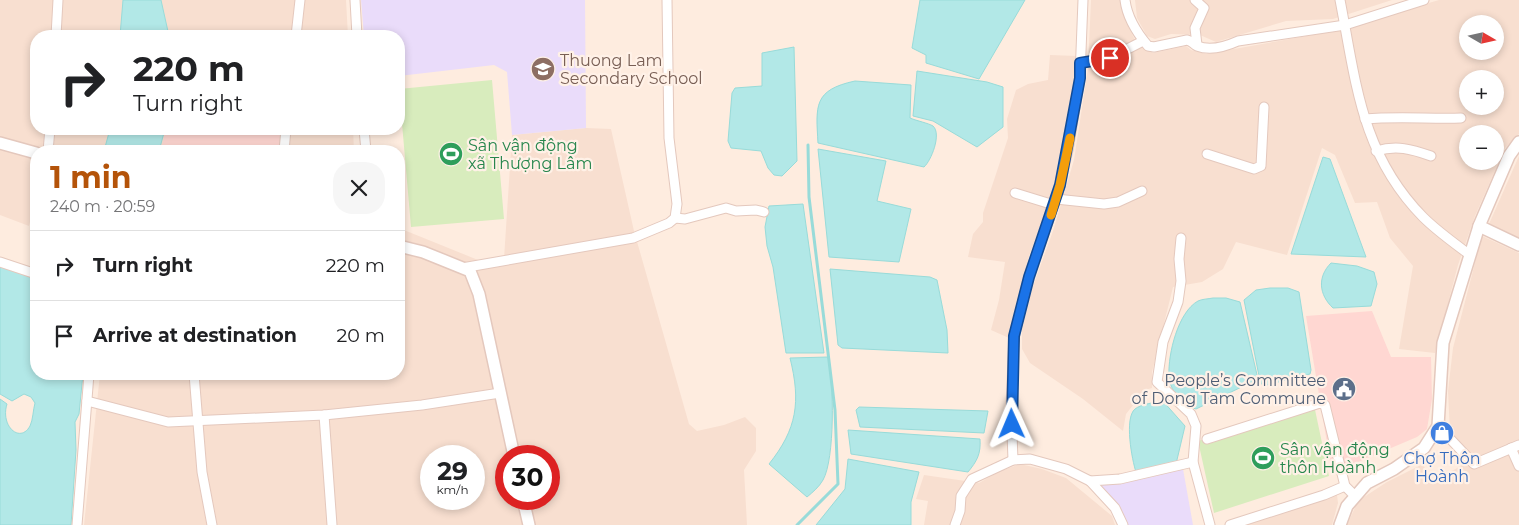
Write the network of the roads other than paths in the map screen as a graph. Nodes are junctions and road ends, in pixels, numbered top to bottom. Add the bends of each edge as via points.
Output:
1 (58, 0) edge
2 (300, 0) edge
3 (355, 0) edge
4 (667, 0) edge
5 (1083, 0) edge
6 (1125, 0) edge
7 (1195, 0) edge
8 (1340, 0) edge
9 (1385, 0) edge
10 (1424, 0) edge
11 (1387, 11) junction
12 (1345, 25) junction
13 (56, 30) edge
14 (297, 30) edge
15 (357, 30) edge
16 (1143, 41) junction
17 (1197, 46) junction
18 (1080, 63) junction
19 (1264, 107) dead end
20 (1461, 118) dead end
21 (1365, 119) junction
22 (1519, 142) edge
23 (0, 144) edge
24 (1376, 151) junction
25 (30, 152) edge
26 (1207, 154) dead end
27 (1431, 156) dead end
28 (1142, 192) dead end
29 (1014, 193) dead end
30 (1055, 202) junction
31 (764, 212) dead end
32 (675, 218) junction
33 (1478, 226) junction
34 (1181, 238) dead end
35 (1519, 245) edge
36 (405, 248) edge
37 (1470, 255) junction
38 (0, 262) edge
39 (462, 268) junction
40 (30, 272) edge
41 (89, 380) edge
42 (195, 380) edge
43 (500, 393) junction
44 (87, 401) junction
45 (324, 415) junction
46 (198, 419) junction
47 (1438, 426) junction
48 (1207, 439) dead end
49 (512, 445) edge
50 (1515, 446) edge
51 (1013, 460) junction
52 (1193, 462) junction
53 (1519, 466) edge
54 (1090, 481) junction
55 (1345, 486) junction
56 (1355, 496) junction
57 (526, 510) edge
58 (77, 525) edge
59 (212, 525) edge
60 (332, 525) edge
61 (529, 525) edge
62 (955, 525) edge
63 (1123, 525) edge
64 (1210, 525) edge
65 (1230, 525) edge
66 (1340, 525) edge

1 - 13 street
2 - 14 street
3 - 15 street
4 - 32 street via 669,138 677,204
5 - 18 street
6 - 16 street via 1126,9
7 - 17 street via 1204,8 1195,28
8 - 12 street
9 - 11 street
10 - 11 street
11 - 12 street
12 - 17 street via 1238,41 1227,46
12 - 21 street
16 - 17 street via 1154,47 1187,40
16 - 18 street via 1110,58
18 - 30 street via 1068,150
19 - 26 street via 1261,166 1254,169
20 - 21 street via 1390,116
21 - 24 street
22 - 33 street via 1509,156
23 - 25 street
24 - 27 street via 1407,147
24 - 37 street via 1384,168 1423,217
28 - 30 street via 1104,204
29 - 30 street
30 - 51 street via 1029,277 1014,336
31 - 32 street via 726,208 685,219
32 - 39 street via 633,238
33 - 35 street
33 - 37 street
34 - 52 street via 1178,302 1163,342 1156,382 1191,414 1196,426
36 - 39 street
37 - 47 street via 1443,343
38 - 40 street
39 - 43 street via 470,271 479,294
41 - 44 street
42 - 46 street
43 - 45 street
43 - 49 street
44 - 46 street via 168,422
44 - 58 street
45 - 46 street
45 - 60 street
46 - 59 street via 202,472
47 - 50 street via 1474,464
47 - 56 street via 1424,448 1367,484
48 - 55 street via 1320,403 1325,405
50 - 53 street
51 - 54 street via 1030,459 1066,469
51 - 62 street via 972,479 961,496
52 - 54 street
52 - 64 street
54 - 63 street via 1115,508
55 - 56 street
55 - 65 street
56 - 66 street
57 - 61 street

